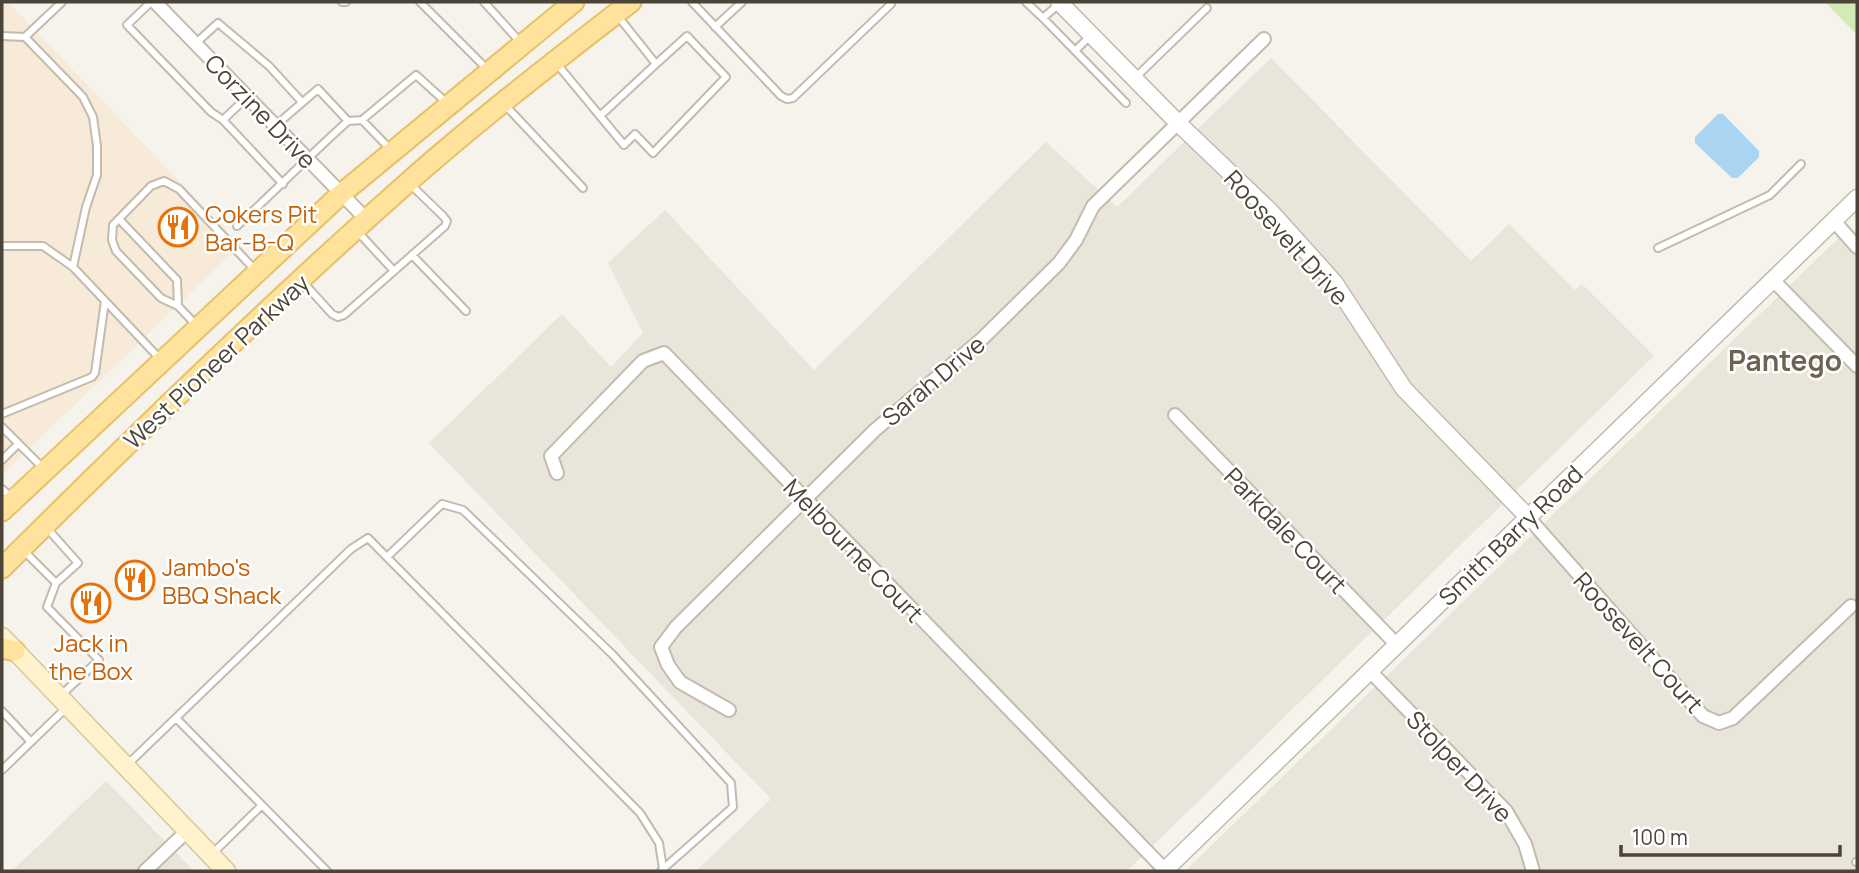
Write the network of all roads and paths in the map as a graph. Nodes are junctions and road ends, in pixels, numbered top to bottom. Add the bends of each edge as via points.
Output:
1 (62, 2) edge
2 (153, 2) edge
3 (419, 2) edge
4 (484, 2) edge
5 (574, 2) edge
6 (692, 2) edge
7 (742, 2) edge
8 (1026, 2) edge
9 (1060, 2) edge
10 (891, 4) dead end
11 (624, 8) edge
12 (1208, 8) dead end
13 (1043, 18) junction
14 (715, 27) junction
15 (1092, 34) junction
16 (2, 36) edge
17 (25, 37) junction
18 (1264, 40) dead end
19 (195, 43) junction
20 (522, 44) junction
21 (1075, 51) junction
22 (554, 61) junction
23 (656, 64) junction
24 (489, 72) junction
25 (1134, 78) junction
26 (247, 97) junction
27 (301, 101) junction
28 (504, 103) junction
29 (1126, 103) dead end
30 (449, 105) junction
31 (600, 116) junction
32 (223, 120) junction
33 (362, 120) junction
34 (348, 121) junction
35 (1179, 124) junction
36 (275, 126) junction
37 (393, 151) junction
38 (307, 158) junction
39 (1801, 164) dead end
40 (408, 182) junction
41 (283, 184) junction
42 (583, 188) dead end
43 (341, 194) junction
44 (1857, 198) edge
45 (119, 219) junction
46 (1834, 221) junction
47 (361, 225) junction
48 (237, 226) dead end
49 (2, 246) edge
50 (1857, 247) edge
51 (1658, 248) dead end
52 (412, 255) junction
53 (73, 267) junction
54 (394, 271) junction
55 (257, 272) junction
56 (301, 280) junction
57 (1774, 281) junction
58 (105, 301) junction
59 (178, 306) junction
60 (466, 311) dead end
61 (198, 328) junction
62 (162, 361) junction
63 (1857, 366) edge
64 (2, 414) edge
65 (1175, 415) dead end
66 (2, 427) edge
67 (18, 444) junction
68 (2, 460) edge
69 (45, 471) junction
70 (557, 473) dead end
71 (804, 500) junction
72 (4, 504) edge
73 (1528, 517) junction
74 (45, 526) junction
75 (22, 549) junction
76 (388, 556) junction
77 (2, 568) edge
78 (56, 583) junction
79 (1851, 606) dead end
80 (6, 645) edge
81 (1398, 645) junction
82 (1370, 671) junction
83 (63, 702) junction
84 (729, 710) dead end
85 (2, 711) edge
86 (176, 718) junction
87 (31, 742) junction
88 (125, 767) junction
89 (2, 770) edge
90 (262, 805) junction
91 (187, 831) junction
92 (211, 856) junction
93 (662, 870) edge
94 (145, 871) edge
95 (226, 871) edge
96 (327, 871) edge
97 (1164, 871) edge
98 (1533, 871) edge

1 - 17 lane
2 - 19 street, Corzine Drive
2 - 32 lane via 127,25
3 - 24 lane
4 - 20 lane
5 - 20 main road, West Pioneer Parkway
6 - 14 lane
7 - 14 lane
8 - 13 lane
9 - 13 lane
9 - 15 street, Roosevelt Drive
10 - 14 lane via 787,99
11 - 22 main road, West Pioneer Parkway
11 - 23 lane
12 - 25 lane
13 - 21 lane
15 - 21 lane
15 - 25 street, Roosevelt Drive
16 - 17 lane
17 - 53 lane via 83,97 93,117 97,175
18 - 35 street, Sarah Drive
19 - 26 street, Corzine Drive
19 - 27 lane via 218,23 269,66
20 - 24 main road, West Pioneer Parkway
21 - 29 lane
22 - 28 main road, West Pioneer Parkway
22 - 31 lane
23 - 31 lane
23 - 31 lane via 687,36 726,77 653,153 635,134 624,145
24 - 30 main road, West Pioneer Parkway
25 - 35 street, Roosevelt Drive
26 - 32 lane
26 - 36 street, Corzine Drive
27 - 34 lane via 318,89
27 - 36 lane
28 - 40 main road, West Pioneer Parkway
28 - 42 lane
30 - 33 lane via 416,75
30 - 37 main road, West Pioneer Parkway
32 - 41 lane
33 - 34 lane
33 - 37 lane
34 - 38 lane
35 - 71 street, Sarah Drive via 1093,206 1059,263
35 - 73 street, Roosevelt Drive via 1271,212 1334,282 1404,389
36 - 38 street, Corzine Drive
37 - 43 main road, West Pioneer Parkway
38 - 41 lane
38 - 43 street, Corzine Drive
39 - 51 lane via 1770,195
40 - 47 main road, West Pioneer Parkway
40 - 52 lane via 447,221
41 - 48 lane
43 - 47 street, Corzine Drive
43 - 55 main road, West Pioneer Parkway
44 - 46 street, Smith Barry Road
45 - 55 lane via 151,186 164,181 180,189
45 - 59 lane via 177,280
45 - 59 lane via 113,225 116,251 161,298
46 - 50 street
46 - 57 street, Smith Barry Road
47 - 54 lane
47 - 56 main road, West Pioneer Parkway
49 - 53 lane via 43,246
52 - 54 lane
52 - 60 lane
53 - 58 lane
54 - 56 lane via 338,317
55 - 61 main road, West Pioneer Parkway
56 - 74 main road, West Pioneer Parkway via 196,376
57 - 63 street
57 - 73 street, Smith Barry Road
58 - 62 lane
58 - 64 lane via 92,377
59 - 61 lane
61 - 62 main road, West Pioneer Parkway
62 - 69 main road, West Pioneer Parkway
65 - 81 street, Parkdale Court
66 - 67 lane
67 - 68 lane
67 - 69 lane
69 - 72 main road, West Pioneer Parkway
70 - 71 street, Melbourne Court via 551,456 643,361 664,353
71 - 84 street, Sarah Drive via 661,647 680,682
71 - 97 street, Melbourne Court
73 - 79 street, Roosevelt Court via 1703,716 1719,723 1733,718
73 - 81 street, Smith Barry Road
74 - 75 main road, West Pioneer Parkway
74 - 78 lane via 78,563
75 - 77 main road, West Pioneer Parkway
75 - 78 lane
76 - 86 lane via 368,538 351,549
76 - 93 lane via 640,813 659,843
76 - 93 lane via 442,504 463,510 612,654 731,783 733,807
78 - 83 lane via 47,607 99,660
80 - 83 main road
81 - 82 street, Smith Barry Road
82 - 97 street, Smith Barry Road
82 - 98 street, Stolper Drive via 1506,811 1525,844
83 - 87 lane
83 - 88 main road
85 - 87 lane
86 - 88 lane
86 - 90 lane
87 - 89 lane
88 - 91 main road
90 - 92 lane
90 - 96 lane
91 - 92 main road
91 - 94 street
92 - 95 main road

